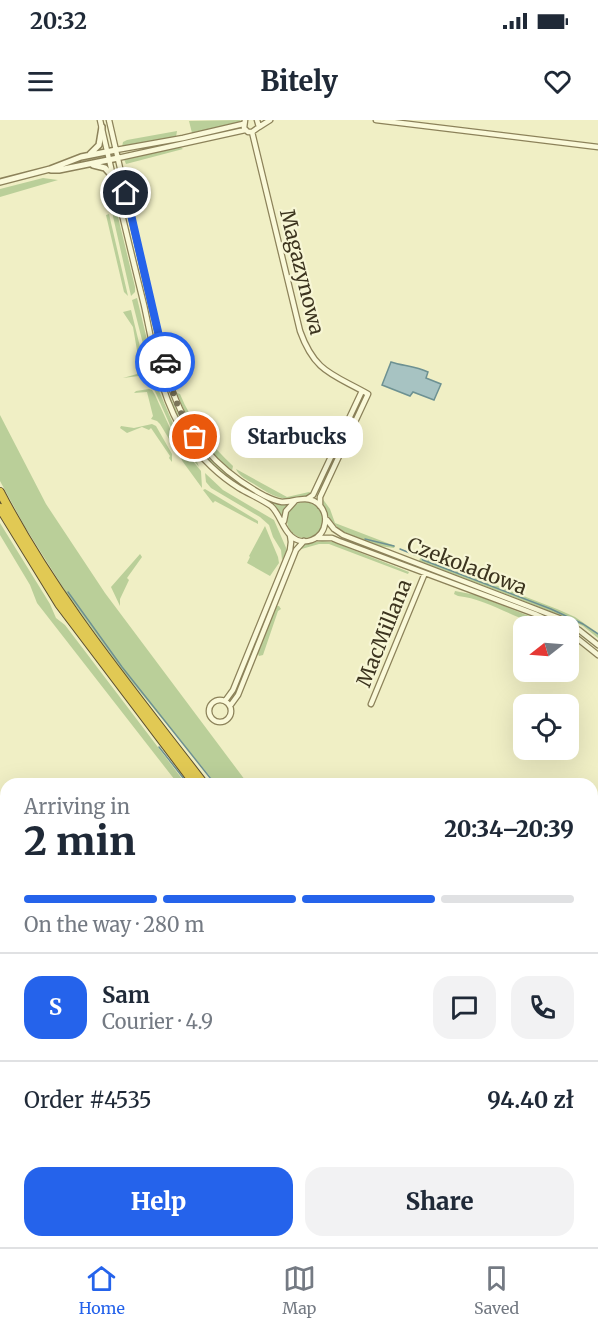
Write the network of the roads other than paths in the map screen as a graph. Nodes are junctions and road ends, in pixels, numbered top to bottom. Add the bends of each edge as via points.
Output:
1 (109, 120) edge
2 (257, 120) edge
3 (270, 120) edge
4 (376, 120) edge
5 (101, 123) edge
6 (244, 124) edge
7 (259, 127) junction
8 (252, 132) junction
9 (598, 147) edge
10 (116, 150) junction
11 (108, 152) junction
12 (87, 156) junction
13 (118, 158) junction
14 (110, 160) junction
15 (89, 165) junction
16 (50, 170) junction
17 (114, 178) junction
18 (0, 182) edge
19 (362, 391) junction
20 (0, 492) edge
21 (307, 499) junction
22 (298, 500) junction
23 (320, 506) junction
24 (0, 508) edge
25 (326, 518) junction
26 (285, 527) junction
27 (290, 535) junction
28 (315, 539) junction
29 (303, 541) junction
30 (424, 573) junction
31 (272, 601) junction
32 (539, 616) edge
33 (579, 640) edge
34 (598, 645) edge
35 (598, 655) edge
36 (250, 656) junction
37 (225, 701) junction
38 (371, 704) dead end
39 (230, 706) junction
40 (190, 778) edge
41 (199, 778) edge

1 - 10 street
2 - 7 street
3 - 7 street
4 - 9 street
5 - 11 street
5 - 12 street via 99,145
6 - 8 street
6 - 10 street
6 - 13 street
7 - 8 street
8 - 19 street, Magazynowa via 305,347 322,369
10 - 11 street
10 - 13 street
11 - 12 street
11 - 14 street
12 - 16 street
13 - 14 street
13 - 22 street via 169,381 182,416 195,437 234,476 276,501
14 - 15 street
14 - 17 street
15 - 16 street
15 - 17 street via 105,168
16 - 18 street
17 - 26 street via 161,376 175,418 204,459 231,482 272,507
19 - 21 street via 313,495
19 - 23 street, Magazynowa via 368,394 320,497
20 - 41 highway via 65,600
21 - 22 street
21 - 23 street
22 - 26 street via 286,511
23 - 25 street
24 - 40 highway via 82,638
25 - 28 street
25 - 34 street, Czekoladowa via 343,535 545,612
26 - 27 street
27 - 29 street
27 - 31 street via 291,548
28 - 29 street
28 - 30 street, Czekoladowa via 332,538
29 - 31 street
30 - 32 street, Czekoladowa
30 - 38 street, MacMillana
31 - 36 street
33 - 35 street
36 - 37 street
36 - 39 street via 238,695
37 - 39 street
37 - 39 street via 211,705 212,719 227,720

